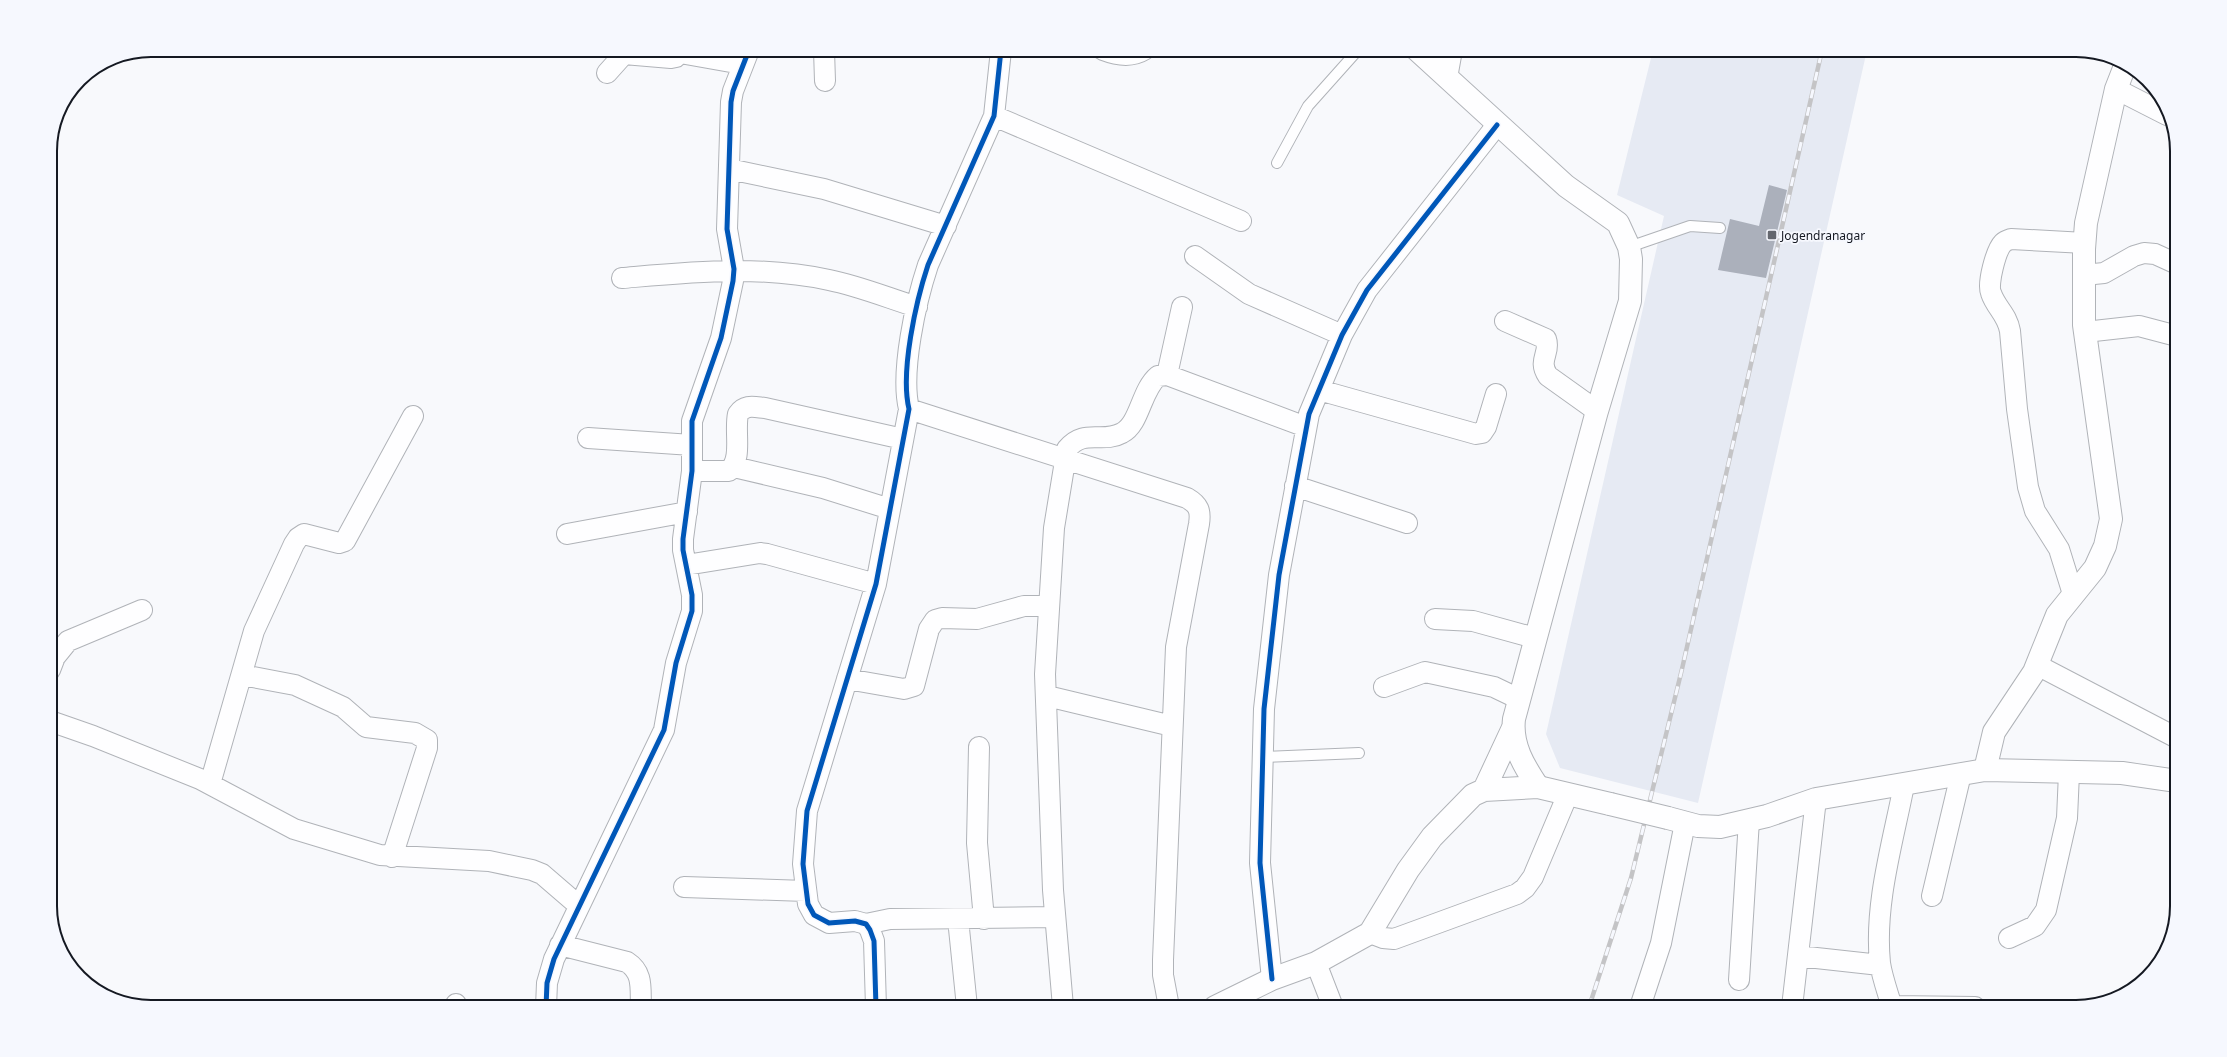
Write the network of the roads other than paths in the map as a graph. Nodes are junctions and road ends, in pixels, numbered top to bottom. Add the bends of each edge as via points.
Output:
1 (621, 57) edge
2 (659, 57) edge
3 (677, 57) edge
4 (745, 57) edge
5 (824, 57) edge
6 (1000, 57) edge
7 (1352, 57) edge
8 (1424, 57) edge
9 (1451, 57) edge
10 (2123, 70) edge
11 (607, 73) dead end
12 (1447, 78) junction
13 (824, 81) dead end
14 (2116, 89) junction
15 (2161, 112) edge
16 (994, 116) junction
17 (1497, 125) junction
18 (1277, 163) dead end
19 (729, 168) junction
20 (1240, 221) dead end
21 (946, 226) junction
22 (1720, 228) dead end
23 (2084, 243) junction
24 (1629, 247) junction
25 (1195, 256) dead end
26 (2170, 261) edge
27 (734, 269) junction
28 (2084, 275) junction
29 (622, 278) dead end
30 (917, 307) junction
31 (1182, 307) dead end
32 (1505, 321) dead end
33 (2085, 332) junction
34 (2170, 334) edge
35 (1342, 335) junction
36 (1167, 375) junction
37 (1319, 390) junction
38 (1496, 394) dead end
39 (909, 409) junction
40 (1597, 411) junction
41 (413, 416) dead end
42 (1306, 427) junction
43 (588, 438) dead end
44 (903, 439) junction
45 (692, 445) junction
46 (1065, 459) junction
47 (734, 467) junction
48 (692, 471) junction
49 (1295, 486) junction
50 (890, 509) junction
51 (686, 512) junction
52 (1407, 523) dead end
53 (567, 534) dead end
54 (686, 565) junction
55 (876, 584) junction
56 (2073, 594) junction
57 (1048, 606) junction
58 (142, 610) dead end
59 (1435, 619) dead end
60 (1535, 638) junction
61 (57, 655) edge
62 (2037, 665) junction
63 (242, 675) junction
64 (847, 679) junction
65 (1384, 687) dead end
66 (1047, 696) junction
67 (1519, 699) junction
68 (57, 723) edge
69 (1172, 726) junction
70 (1512, 730) junction
71 (2170, 734) edge
72 (979, 747) dead end
73 (1359, 753) dead end
74 (1263, 757) junction
75 (1985, 770) junction
76 (2070, 773) junction
77 (1961, 774) junction
78 (2170, 777) edge
79 (210, 784) junction
80 (1904, 785) junction
81 (1538, 787) junction
82 (1484, 790) junction
83 (1568, 794) junction
84 (1816, 798) junction
85 (1749, 820) junction
86 (1677, 821) junction
87 (392, 857) junction
88 (684, 887) dead end
89 (806, 891) junction
90 (1932, 896) dead end
91 (578, 905) junction
92 (1055, 917) junction
93 (958, 919) junction
94 (984, 919) junction
95 (866, 924) junction
96 (1370, 933) junction
97 (2009, 938) dead end
98 (560, 945) junction
99 (1798, 956) junction
100 (1316, 963) junction
101 (1880, 965) junction
102 (1272, 979) junction
103 (1739, 980) dead end
104 (546, 1000) edge
105 (641, 1000) edge
106 (876, 1000) edge
107 (966, 1000) edge
108 (1062, 1000) edge
109 (1168, 1000) edge
110 (1229, 1000) edge
111 (1330, 1000) edge
112 (1642, 1000) edge
113 (1793, 1000) edge
114 (1890, 1000) edge

1 - 11 street
2 - 3 street
4 - 19 street via 731,102
5 - 13 street
6 - 16 street
7 - 18 lane via 1308,106
8 - 12 street
9 - 12 street
10 - 14 street
12 - 17 street
14 - 15 street
14 - 23 street via 2086,223
16 - 20 street
16 - 21 street
17 - 24 street via 1566,186 1612,217 1622,229
17 - 35 street via 1367,290
19 - 21 street via 824,189
19 - 27 street via 727,229
21 - 30 street via 928,265
22 - 24 lane via 1690,226
23 - 28 street
23 - 56 street via 2011,239 2004,242 1990,284 1990,292 2008,321 2010,331 2028,487 2035,511 2059,549
24 - 40 street via 1630,301
25 - 35 street via 1249,294
26 - 28 street via 2155,254 2144,253 2104,273
27 - 29 street
27 - 30 street via 830,280
27 - 45 street via 721,338 692,421
28 - 33 street
30 - 39 street via 912,331 906,397
31 - 36 street
32 - 40 street via 1546,339 1548,344 1543,360 1548,376
33 - 34 street via 2139,326
33 - 56 street via 2111,519 2105,546 2097,563 2085,582
35 - 37 street
36 - 42 street
36 - 46 street via 1158,376 1153,380 1132,423 1123,433 1113,437 1080,438 1067,449
37 - 38 street via 1476,434 1482,433 1486,427
37 - 42 street
39 - 44 street
39 - 46 street
40 - 60 street
41 - 63 street via 345,541 339,543 304,534 298,538 254,631
42 - 49 street
43 - 45 street
44 - 47 street via 749,406 738,414 737,458
44 - 50 street
45 - 48 street
46 - 57 street via 1054,528
46 - 69 street via 1187,498 1198,507 1200,524 1176,647
47 - 48 street via 729,471
47 - 50 street via 823,488
48 - 51 street
49 - 52 street
49 - 74 street via 1279,575 1264,709
50 - 55 street
51 - 53 street
51 - 54 street via 683,539
54 - 55 street via 760,553
54 - 91 street via 692,595 692,611 676,662 664,730
55 - 64 street
56 - 62 street via 2058,614
57 - 64 street via 1024,606 977,619 935,620 929,629 914,686 904,689
57 - 66 street via 1045,674
58 - 61 street via 68,641
59 - 60 street via 1473,621
60 - 67 street
62 - 71 street
62 - 75 street via 1994,732
63 - 79 street
63 - 87 street via 295,685 343,707 366,727 415,733 426,740 427,748
64 - 89 street via 806,811 802,864
65 - 67 street via 1425,672 1494,687
66 - 69 street
66 - 92 street
67 - 70 street
68 - 79 street
69 - 109 street via 1163,960
70 - 81 street via 1522,762
70 - 82 street
72 - 94 street via 977,842
73 - 74 lane
74 - 102 street via 1260,863
75 - 76 street
75 - 77 street
76 - 78 street
76 - 97 street via 2067,818 2046,910 2035,926
77 - 80 street
77 - 90 street
79 - 87 street via 283,824
80 - 84 street
80 - 101 street via 1883,898 1879,936
81 - 82 street
81 - 83 street
82 - 96 street via 1466,800 1432,837 1408,870
83 - 86 street, bridge
83 - 96 street via 1533,876 1517,894 1394,939
84 - 85 street
84 - 99 street
85 - 86 street via 1720,827 1698,826
85 - 103 street
86 - 112 street via 1661,943
87 - 91 street via 489,861 532,870 542,874
88 - 89 street
89 - 95 street via 810,910 821,920 829,923 855,921
91 - 98 street
92 - 94 street
92 - 108 street
93 - 94 street
93 - 95 street via 890,919
93 - 107 street
95 - 106 street via 874,941
96 - 100 street
98 - 104 street via 547,983
98 - 105 street via 627,962 639,974
99 - 101 street
99 - 113 street
100 - 102 street
100 - 111 street
101 - 114 street
102 - 110 street

